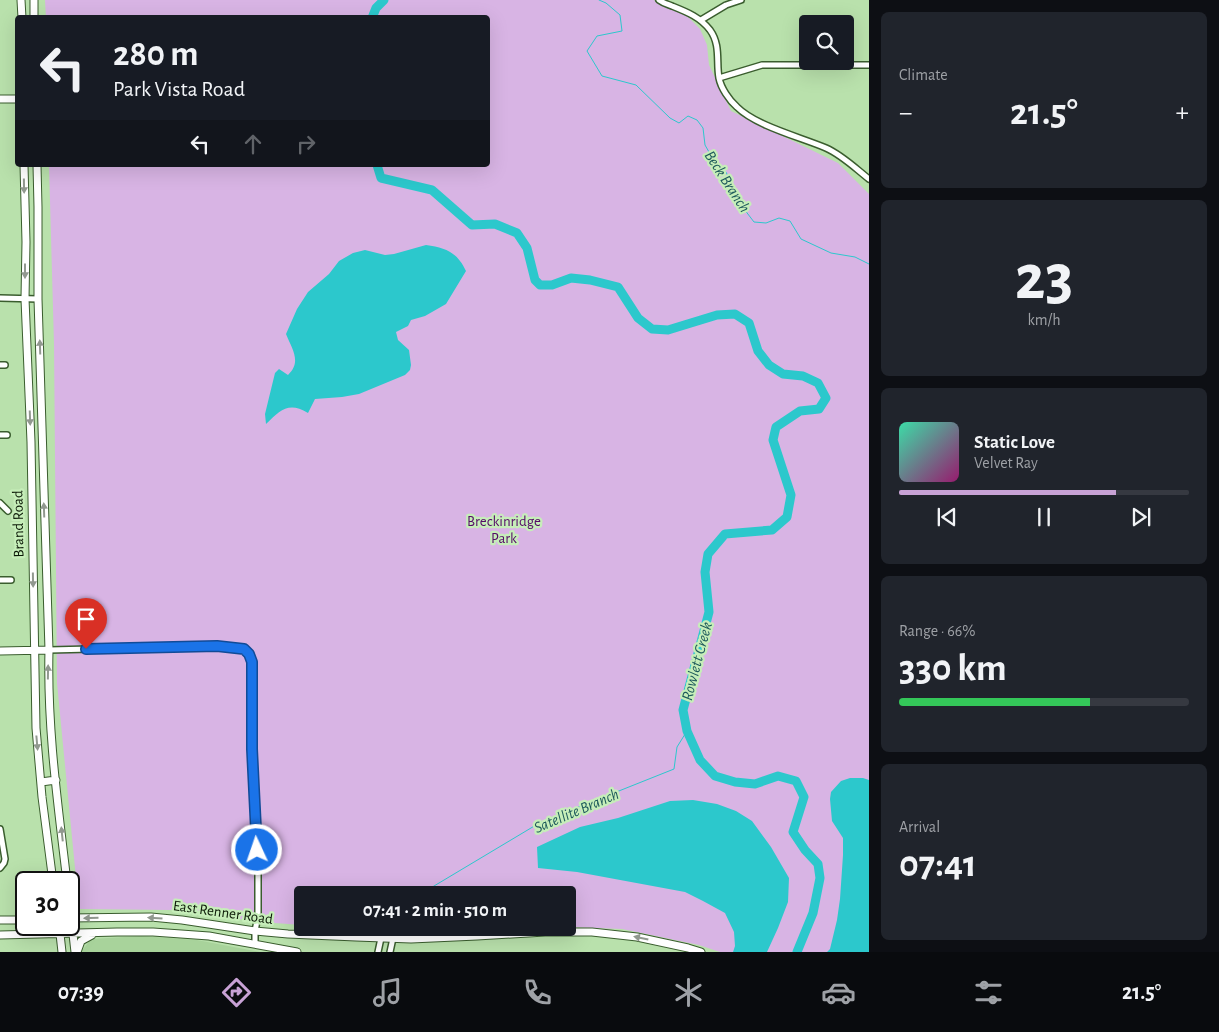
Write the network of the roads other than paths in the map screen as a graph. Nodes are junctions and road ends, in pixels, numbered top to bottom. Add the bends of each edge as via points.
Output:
1 (21, 0) edge
2 (34, 0) edge
3 (658, 0) edge
4 (741, 0) edge
5 (725, 2) edge
6 (22, 15) edge
7 (34, 15) edge
8 (701, 20) junction
9 (869, 65) edge
10 (719, 78) junction
11 (0, 99) edge
12 (15, 99) edge
13 (24, 167) edge
14 (36, 167) edge
15 (869, 179) edge
16 (0, 298) edge
17 (25, 299) junction
18 (38, 299) junction
19 (0, 435) edge
20 (7, 435) dead end
21 (0, 503) edge
22 (8, 511) dead end
23 (0, 580) edge
24 (11, 580) dead end
25 (35, 650) junction
26 (49, 650) junction
27 (0, 651) edge
28 (56, 780) junction
29 (41, 782) junction
30 (0, 829) edge
31 (1, 867) edge
32 (52, 871) edge
33 (66, 871) edge
34 (80, 918) edge
35 (0, 920) edge
36 (15, 920) edge
37 (255, 931) junction
38 (98, 933) junction
39 (80, 934) edge
40 (0, 935) edge
41 (15, 935) edge
42 (60, 936) edge
43 (73, 936) edge
44 (381, 938) junction
45 (393, 938) junction
46 (255, 944) junction
47 (62, 952) edge
48 (76, 952) edge
49 (297, 952) edge
50 (378, 952) edge
51 (390, 952) edge
52 (701, 952) edge

1 - 6 main road
2 - 7 main road
3 - 8 street
4 - 5 street
5 - 8 street
8 - 10 street via 715,39
9 - 10 street via 762,65
10 - 15 street via 730,99 742,112 834,152
11 - 12 main road
13 -> 17 main road, Brand Road
14 - 18 main road, Brand Road
16 - 17 street
17 - 18 street
17 -> 25 main road, Brand Road
26 -> 18 main road, Brand Road
19 - 20 street
21 - 22 street
23 - 24 street
25 - 26 main road
25 - 27 main road
25 -> 29 main road, Brand Road via 36,728
28 -> 26 main road, Brand Road via 48,686
26 - 37 street via 213,646 244,649 249,654 252,662 258,874
28 - 29 main road
33 -> 28 main road, Brand Road
29 - 32 main road, Brand Road
30 - 31 street via 5,859
37 -> 34 main road, East Renner Road via 159,918
35 - 36 main road
37 - 44 main road, East Renner Road
37 - 46 street
38 - 39 main road, East Renner Road
38 - 46 main road, East Renner Road via 153,932 209,936
38 - 48 main road via 83,939
40 - 41 main road, East Renner Road
42 - 47 main road
43 - 48 main road
44 - 45 main road, East Renner Road
44 - 50 street
45 - 51 street
52 -> 45 main road, East Renner Road via 638,937 592,932
46 - 49 main road, East Renner Road

